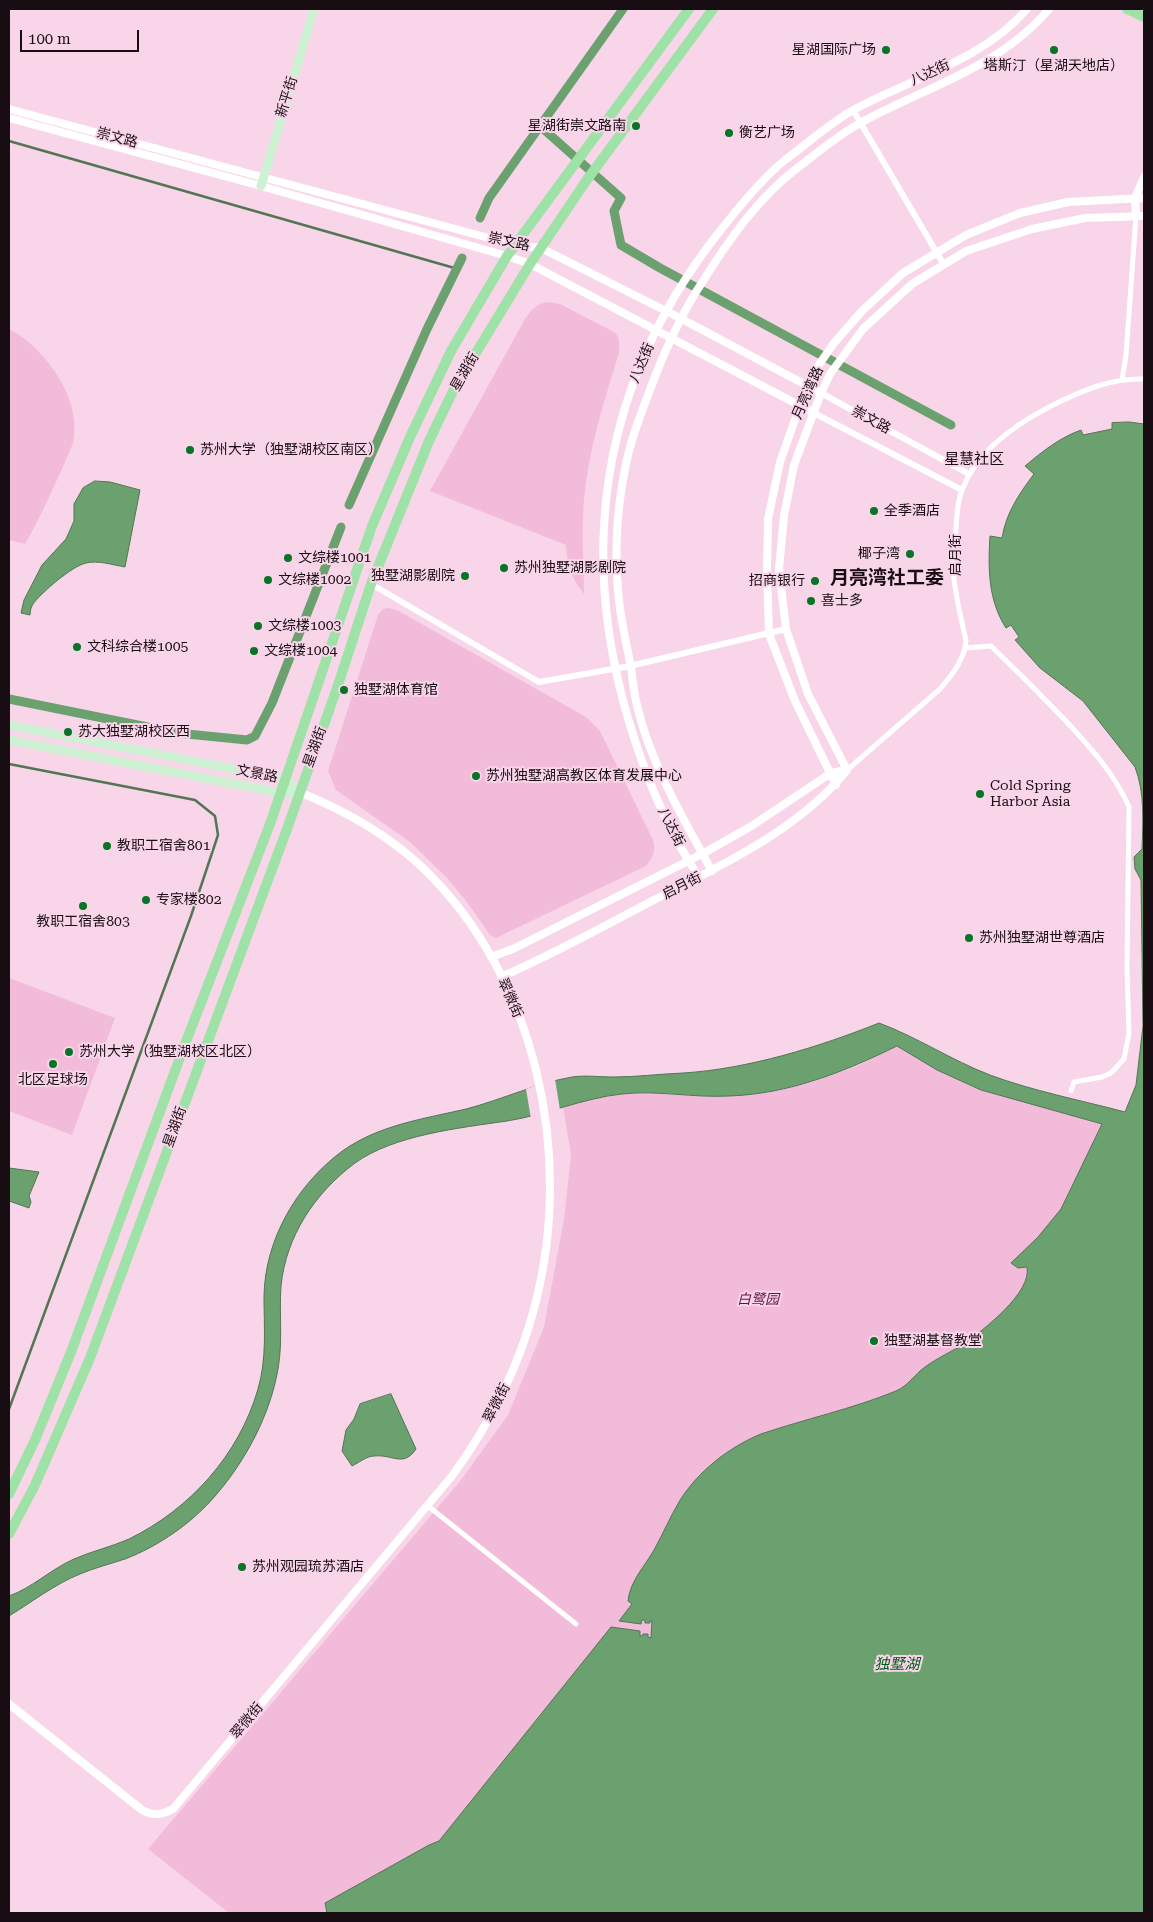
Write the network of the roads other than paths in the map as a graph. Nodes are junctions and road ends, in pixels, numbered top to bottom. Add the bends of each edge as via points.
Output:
1 (314, 9) edge
2 (689, 9) edge
3 (713, 9) edge
4 (1027, 9) edge
5 (1049, 9) edge
6 (1127, 9) edge
7 (1144, 17) edge
8 (9, 109) edge
9 (853, 110) junction
10 (9, 118) edge
11 (861, 123) junction
12 (1144, 177) edge
13 (263, 182) junction
14 (1135, 198) junction
15 (1144, 198) edge
16 (1140, 216) edge
17 (515, 245) junction
18 (541, 248) junction
19 (936, 253) junction
20 (507, 256) junction
21 (530, 264) junction
22 (944, 265) junction
23 (665, 311) junction
24 (680, 318) junction
25 (657, 330) junction
26 (672, 337) junction
27 (1144, 379) edge
28 (1122, 380) junction
29 (807, 386) junction
30 (821, 393) junction
31 (800, 406) junction
32 (814, 413) junction
33 (970, 474) junction
34 (962, 490) junction
35 (371, 584) junction
36 (786, 629) junction
37 (769, 634) junction
38 (966, 648) junction
39 (630, 666) junction
40 (614, 669) junction
41 (9, 726) edge
42 (9, 740) edge
43 (847, 770) junction
44 (831, 774) junction
45 (285, 779) junction
46 (836, 784) junction
47 (299, 792) junction
48 (281, 793) junction
49 (702, 854) junction
50 (688, 861) junction
51 (712, 871) junction
52 (699, 877) junction
53 (491, 957) junction
54 (500, 977) junction
55 (1072, 1091) dead end
56 (9, 1494) edge
57 (428, 1506) junction
58 (9, 1534) edge
59 (576, 1624) dead end
60 (9, 1704) edge

1 - 13 main road, 新平街
2 - 17 main road, 星湖街
3 - 18 main road, 星湖街 via 586,181
4 - 9 street, 八达街 via 979,48
5 - 11 street, 八达街 via 1034,26 987,60
6 - 7 main road
8 - 13 street, 崇文路
9 - 11 street
9 - 23 street, 八达街 via 782,162 735,213 693,266
10 - 13 street, 崇文路
11 - 19 street
11 - 24 street, 八达街 via 792,172 758,207
12 - 14 street
13 - 17 street, 崇文路
13 - 20 street, 崇文路
14 - 15 street, 月亮湾路
14 - 16 street
14 - 19 street, 月亮湾路 via 1068,202 1020,213 966,235
16 - 22 street, 月亮湾路 via 1085,218 1032,229 966,251
16 - 28 street
17 - 18 street, 崇文路
17 - 20 main road, 星湖街
18 - 21 main road, 星湖街
18 - 23 street, 崇文路
19 - 22 street
19 - 29 street, 月亮湾路 via 903,273 862,312 834,343
20 - 21 street, 崇文路
20 - 45 main road, 星湖街 via 451,351 372,526
21 - 25 street, 崇文路
21 - 35 main road, 星湖街 via 454,389 411,483
22 - 30 street, 月亮湾路 via 912,284 863,329 830,374
23 - 24 street, 崇文路
23 - 25 street, 八达街
24 - 26 street, 八达街
24 - 29 street, 崇文路
25 - 26 street, 崇文路
25 - 40 street, 八达街 via 635,378 621,420 605,509 602,563
26 - 31 street, 崇文路
26 - 39 street, 八达街 via 637,426 625,467 619,512 617,561 620,607
27 - 28 street, 启月街
28 - 33 street, 启月街 via 1098,385 1042,410 983,455
29 - 30 street, 崇文路
29 - 31 street, 月亮湾路
30 - 32 street, 月亮湾路
30 - 33 street, 崇文路
31 - 32 street, 崇文路
31 - 37 street, 月亮湾路 via 780,462 768,519
32 - 34 street, 崇文路
32 - 36 street, 月亮湾路 via 794,464 784,516 780,569
33 - 34 street, 启月街
34 - 38 street, 启月街 via 953,566
35 - 40 street via 539,682
35 - 47 main road, 星湖街
36 - 37 street
36 - 43 street, 月亮湾路 via 808,694
37 - 39 street
37 - 44 street, 月亮湾路 via 795,701
38 - 43 street, 启月街 via 953,675 940,689
38 - 55 street via 991,646 1030,683 1092,750 1122,790 1129,807 1127,968 1130,1032 1124,1059 1102,1077 1074,1082
39 - 40 street
39 - 49 street, 八达街 via 638,710 654,755 673,800
40 - 50 street, 八达街 via 640,759
41 - 45 main road, 文景路
42 - 48 main road, 文景路
43 - 44 street, 启月街
43 - 46 street, 启月街
44 - 46 street, 月亮湾路
44 - 49 street, 启月街
45 - 47 main road, 文景路
45 - 48 main road, 星湖街
46 - 51 street, 启月街 via 798,817
47 - 48 main road, 文景路
47 - 53 street, 翠微街 via 357,819 410,857 455,903
47 - 58 main road, 星湖街 via 90,1358 35,1485
48 - 56 main road, 星湖街 via 71,1352
49 - 50 street, 启月街
49 - 51 street, 八达街
50 - 52 street, 八达街
50 - 53 street, 启月街
51 - 52 street, 启月街
52 - 54 street, 启月街
53 - 54 street, 翠微街
54 - 57 street, 翠微街 via 521,1024 538,1078 545,1116 550,1173 543,1268 530,1324 493,1412 463,1460
57 - 59 street
57 - 60 street, 翠微街 via 166,1813 156,1815 142,1810

